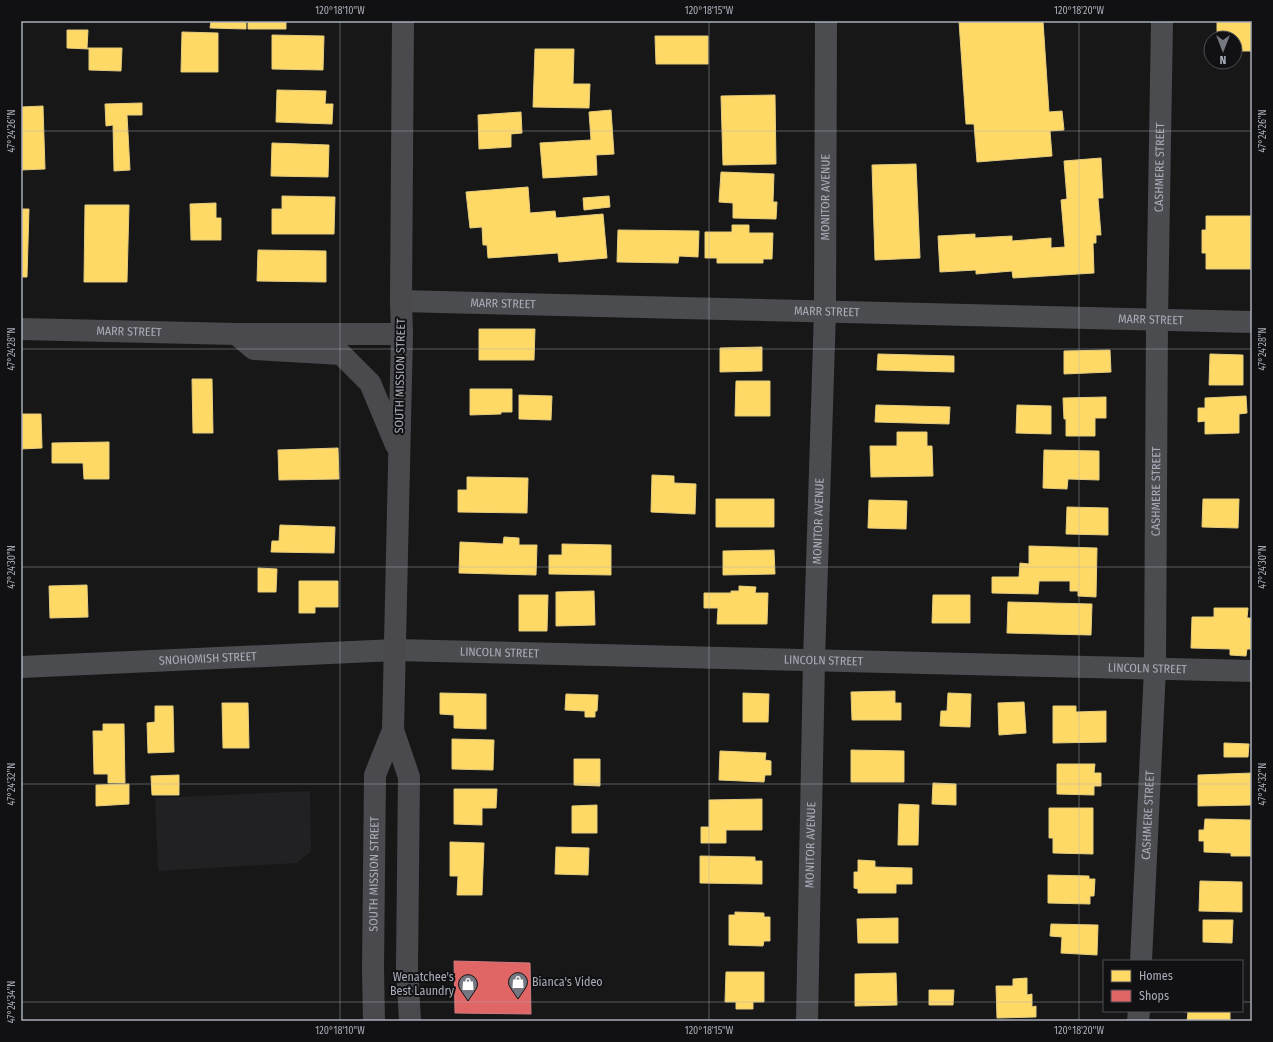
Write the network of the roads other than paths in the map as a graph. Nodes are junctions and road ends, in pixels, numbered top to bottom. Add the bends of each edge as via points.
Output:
1 (403, 21) edge
2 (826, 21) edge
3 (1162, 21) edge
4 (401, 301) junction
5 (825, 311) junction
6 (1157, 320) junction
7 (1252, 322) edge
8 (21, 329) edge
9 (236, 334) junction
10 (402, 334) junction
11 (399, 452) junction
12 (395, 650) junction
13 (814, 660) junction
14 (21, 667) edge
15 (1154, 669) junction
16 (1252, 671) edge
17 (393, 730) junction
18 (1141, 960) edge
19 (374, 1021) edge
20 (410, 1021) edge
21 (807, 1021) edge

1 - 4 main road, SOUTH MISSION STREET
2 - 5 street, MONITOR AVENUE
3 - 6 street, CASHMERE STREET
4 - 5 street, MARR STREET
4 - 10 main road, SOUTH MISSION STREET
5 - 6 street, MARR STREET
5 - 13 street, MONITOR AVENUE
6 - 7 street, MARR STREET
6 - 15 street, CASHMERE STREET
8 - 9 main road, MARR STREET
9 - 10 main road, MARR STREET
9 - 11 main road via 254,349 341,354 370,383
10 - 11 main road, SOUTH MISSION STREET
11 - 12 main road, SOUTH MISSION STREET
12 - 13 street, LINCOLN STREET
12 - 14 street, SNOHOMISH STREET
12 - 17 main road, SOUTH MISSION STREET
13 - 15 street, LINCOLN STREET
13 - 21 street, MONITOR AVENUE
15 - 16 street, LINCOLN STREET
15 - 18 street, CASHMERE STREET
17 - 19 main road, SOUTH MISSION STREET via 375,775
17 - 20 main road, SOUTH MISSION STREET via 409,776 407,967

